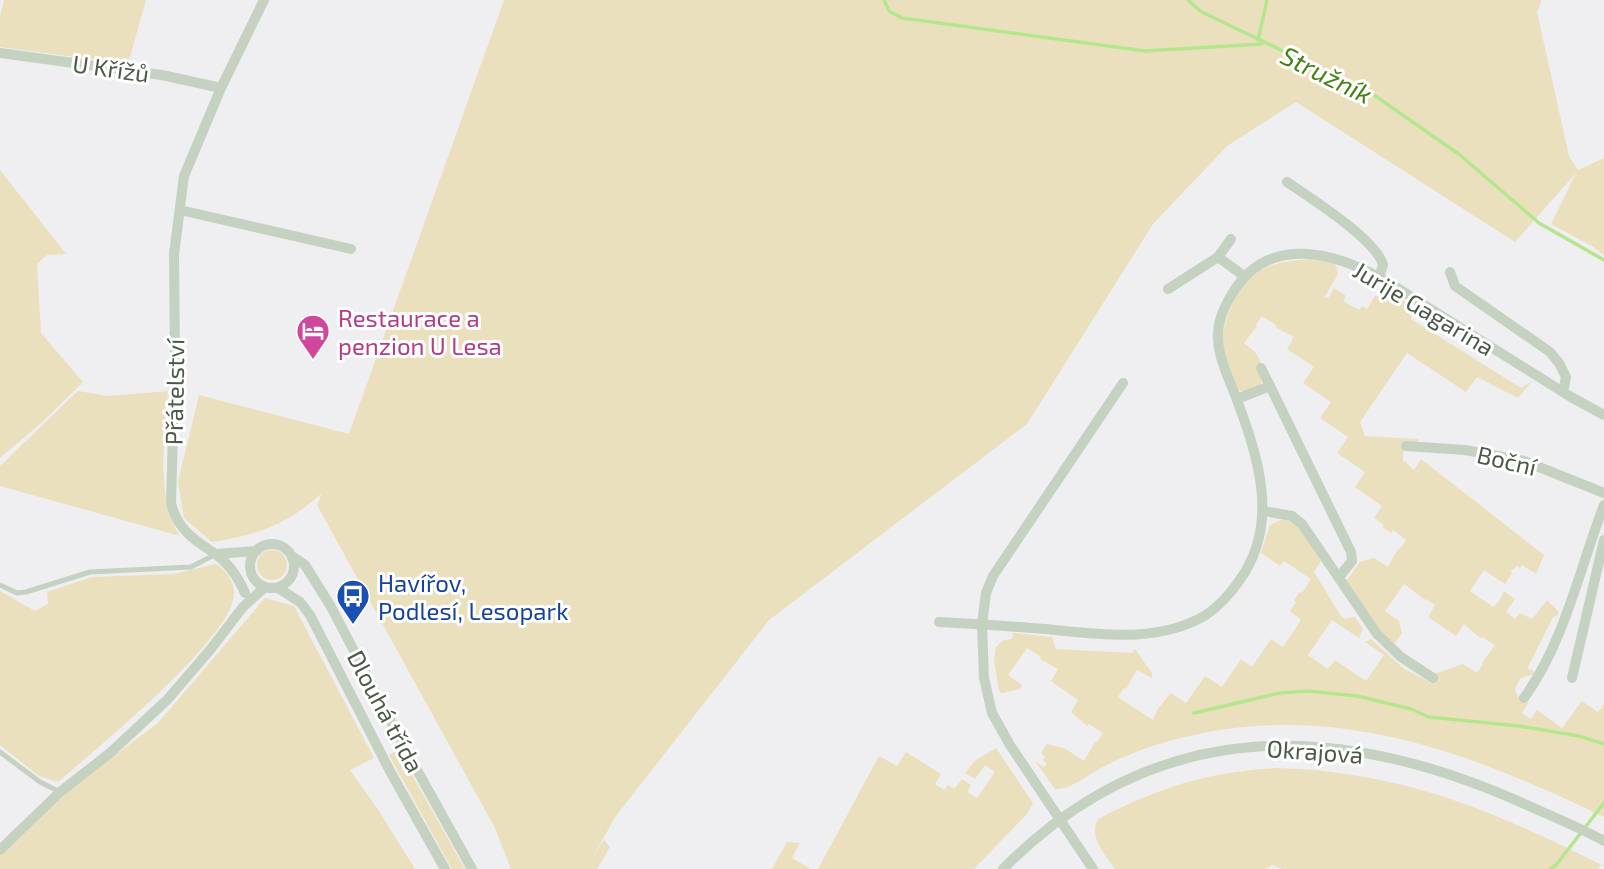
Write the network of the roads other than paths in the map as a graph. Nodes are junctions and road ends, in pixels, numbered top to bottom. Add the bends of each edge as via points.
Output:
1 (264, 0) edge
2 (0, 53) edge
3 (221, 88) junction
4 (1287, 182) dead end
5 (180, 210) junction
6 (1231, 239) dead end
7 (351, 249) dead end
8 (1218, 257) junction
9 (1450, 272) dead end
10 (1244, 276) junction
11 (1379, 277) junction
12 (1168, 289) dead end
13 (1261, 368) dead end
14 (1123, 383) dead end
15 (1270, 386) junction
16 (1563, 392) junction
17 (1237, 399) junction
18 (1604, 415) edge
19 (1406, 446) dead end
20 (1604, 492) edge
21 (1604, 507) edge
22 (1264, 511) junction
23 (1604, 540) edge
24 (256, 551) junction
25 (216, 554) junction
26 (293, 557) junction
27 (228, 566) junction
28 (252, 575) junction
29 (1339, 577) junction
30 (0, 585) edge
31 (265, 587) junction
32 (278, 588) junction
33 (245, 593) junction
34 (243, 607) junction
35 (939, 622) dead end
36 (982, 624) junction
37 (1433, 678) dead end
38 (1572, 678) dead end
39 (1524, 698) dead end
40 (0, 752) edge
41 (60, 792) junction
42 (1059, 817) junction
43 (1604, 841) edge
44 (0, 850) edge
45 (445, 869) edge
46 (472, 869) edge
47 (1003, 869) edge
48 (1093, 869) edge

1 - 3 street, Přátelství
2 - 3 street, U Křížů via 162,75
3 - 5 street, Přátelství via 184,176
4 - 11 street via 1378,254 1383,265
5 - 7 street
5 - 25 street, Přátelství via 174,254 171,503 185,532
6 - 8 street
8 - 10 street
8 - 12 street
9 - 16 street via 1455,286 1555,358 1566,377
10 - 11 street, Jurije Gagarina via 1276,258 1306,253 1339,259
10 - 17 street, Jurije Gagarina via 1228,300 1218,334
11 - 16 street, Jurije Gagarina
13 - 15 street
14 - 36 street via 993,576
15 - 17 street
15 - 29 street via 1351,552 1352,561
16 - 18 street, Jurije Gagarina
17 - 22 street, Jurije Gagarina via 1260,472
19 - 20 street, Boční via 1524,461
21 - 39 street via 1557,639
22 - 29 street via 1292,516 1302,524
22 - 36 street, Jurije Gagarina via 1253,560 1241,579 1220,604 1182,626 1116,635
23 - 38 street
24 - 25 street
24 - 26 street via 276,544
24 - 28 street via 251,559
25 - 27 street, Přátelství
25 - 30 lane via 179,569 90,572 26,592
26 - 32 street via 294,573
26 - 46 street, Dlouhá třída via 305,565 330,605
27 - 28 street
27 - 33 street, Přátelství
28 - 31 street
28 - 33 street
29 - 37 street via 1383,642
31 - 32 street
31 - 34 street
32 - 45 street, Dlouhá třída via 310,615
33 - 34 street
34 - 41 street via 167,700
35 - 36 street, Jurije Gagarina
36 - 42 street via 984,678 992,713
40 - 41 lane
41 - 44 street
42 - 43 street, Okrajová via 1112,786 1177,760 1242,747 1309,745 1393,758 1482,785
42 - 47 street, Okrajová
42 - 48 street

